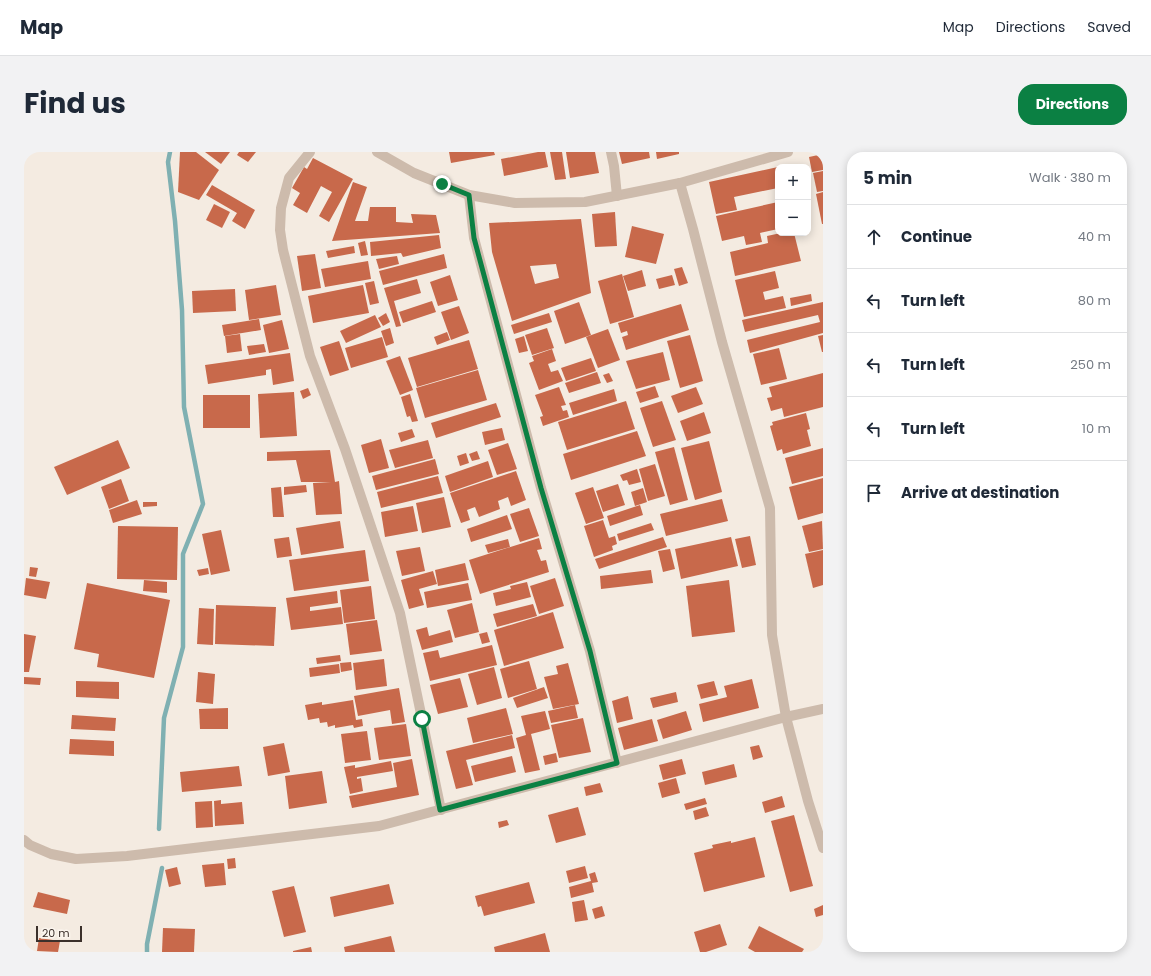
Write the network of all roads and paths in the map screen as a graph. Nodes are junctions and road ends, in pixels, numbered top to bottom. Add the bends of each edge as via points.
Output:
1 (310, 152) edge
2 (377, 152) edge
3 (611, 152) edge
4 (788, 152) edge
5 (680, 183) junction
6 (469, 195) junction
7 (617, 196) junction
8 (823, 709) edge
9 (786, 717) junction
10 (617, 763) junction
11 (440, 810) junction
12 (24, 840) edge
13 (823, 848) edge

1 - 11 street via 289,178 281,208 280,230 283,250 310,356 346,449 400,613
2 - 6 street via 414,174
3 - 7 street
4 - 5 street
5 - 7 street
5 - 9 street via 770,508 772,635
6 - 7 street via 515,204 585,202
6 - 10 street via 474,238 541,488 590,651
8 - 9 street
9 - 10 street
9 - 13 street
10 - 11 street
11 - 12 street via 379,826 126,856 76,858 51,854

